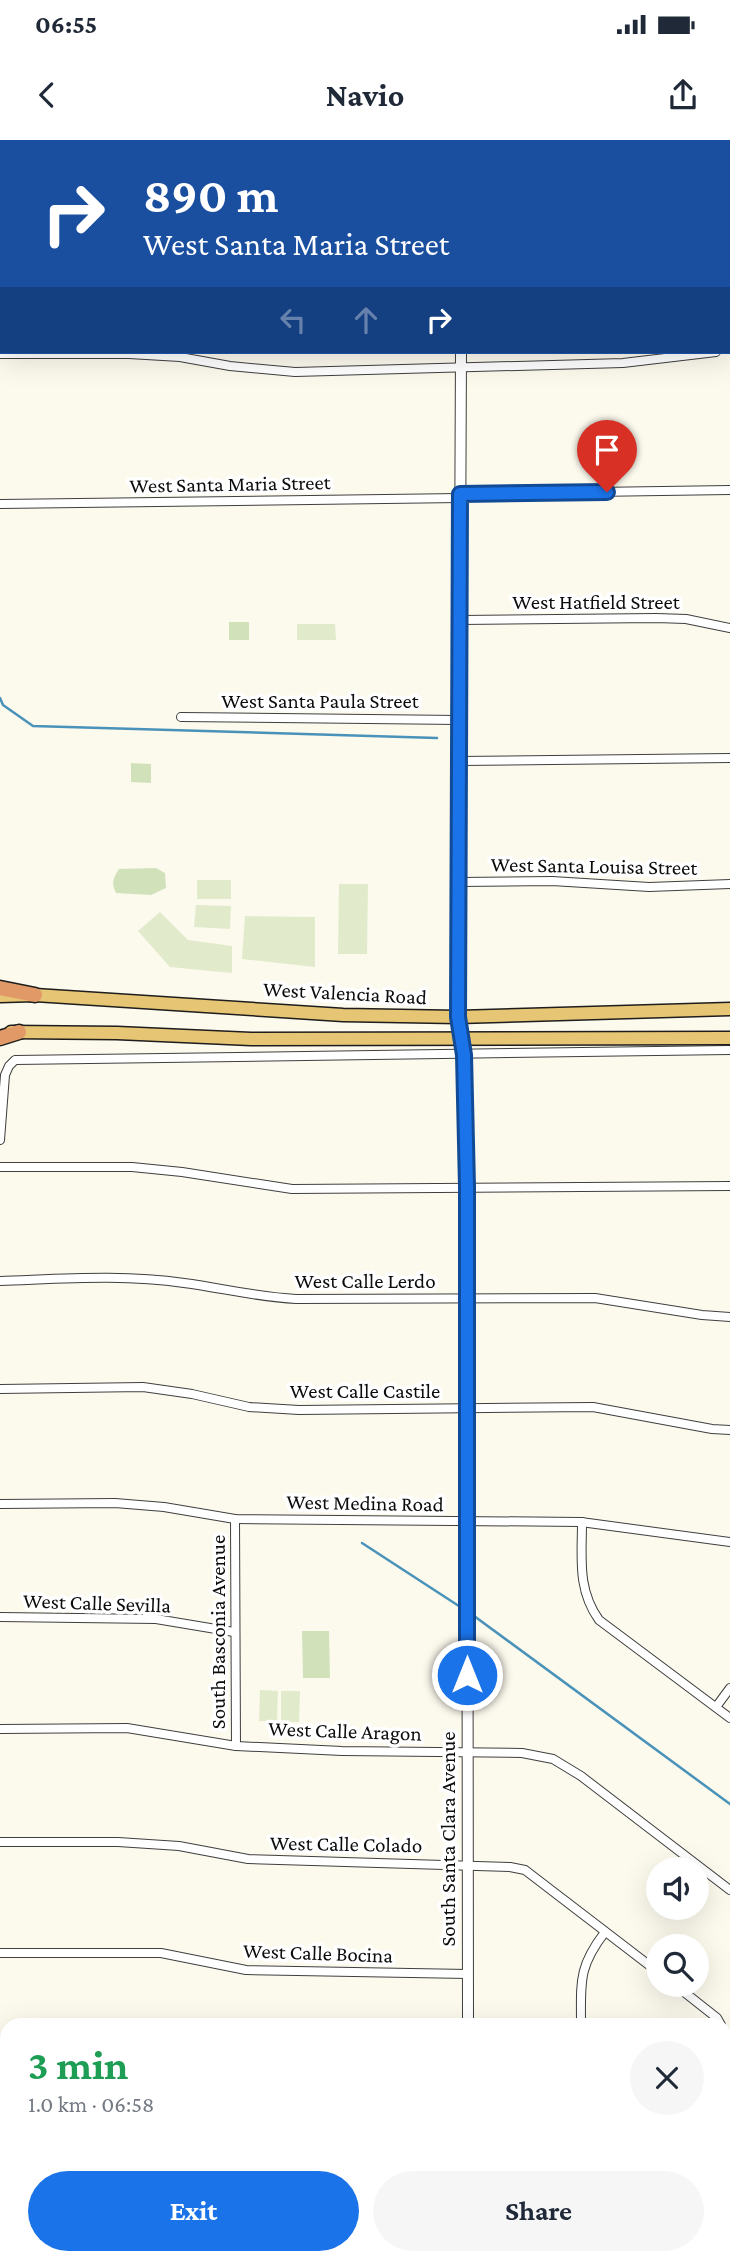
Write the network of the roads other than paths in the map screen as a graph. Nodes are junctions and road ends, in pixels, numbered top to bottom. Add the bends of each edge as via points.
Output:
1 (0, 354) edge
2 (461, 354) edge
3 (699, 354) edge
4 (461, 367) junction
5 (730, 490) edge
6 (460, 496) junction
7 (0, 504) edge
8 (460, 620) junction
9 (730, 628) edge
10 (181, 717) dead end
11 (459, 719) junction
12 (730, 758) edge
13 (459, 761) junction
14 (458, 882) junction
15 (730, 884) edge
16 (0, 988) edge
17 (35, 995) junction
18 (0, 996) edge
19 (730, 1009) edge
20 (458, 1017) junction
21 (0, 1032) edge
22 (19, 1032) junction
23 (461, 1037) junction
24 (0, 1038) edge
25 (730, 1038) edge
26 (730, 1050) edge
27 (464, 1055) junction
28 (0, 1140) edge
29 (0, 1167) edge
30 (730, 1186) edge
31 (467, 1187) junction
32 (0, 1281) edge
33 (466, 1298) junction
34 (730, 1317) edge
35 (0, 1389) edge
36 (466, 1408) junction
37 (730, 1430) edge
38 (0, 1504) edge
39 (235, 1519) junction
40 (466, 1521) junction
41 (582, 1522) junction
42 (730, 1542) edge
43 (0, 1617) edge
44 (234, 1632) junction
45 (730, 1688) edge
46 (716, 1707) junction
47 (730, 1718) edge
48 (0, 1729) edge
49 (236, 1745) junction
50 (467, 1752) junction
51 (0, 1842) edge
52 (468, 1864) junction
53 (730, 1890) edge
54 (606, 1932) junction
55 (0, 1953) edge
56 (646, 1963) edge
57 (468, 1974) junction
58 (690, 1997) edge
59 (468, 2018) edge
60 (582, 2018) edge
61 (717, 2018) edge

1 - 4 street via 180,357 295,372
2 - 4 street, South Santa Clara Avenue
3 - 4 street via 623,363
4 - 6 street, South Santa Clara Avenue
5 - 6 street, West Santa Maria Street
6 - 7 street, West Santa Maria Street
6 - 8 street, South Santa Clara Avenue
8 - 9 street, West Hatfield Street via 656,618
8 - 11 street, South Santa Clara Avenue
10 - 11 street, West Santa Paula Street
11 - 13 street, South Santa Clara Avenue
12 - 13 street
13 - 14 street, South Santa Clara Avenue
14 - 15 street, West Santa Louisa Street via 649,887
14 - 20 street, South Santa Clara Avenue
16 - 17 highway
17 - 18 main road, West Valencia Road
17 - 20 main road, West Valencia Road via 343,1015
19 - 20 main road, West Valencia Road
20 - 23 street, South Santa Clara Avenue
21 - 22 main road, West Valencia Road
22 - 23 main road, West Valencia Road via 251,1039
22 - 24 highway
23 - 25 main road, West Valencia Road
23 - 27 street, South Santa Clara Avenue
26 - 27 street
27 - 28 street via 15,1060 5,1075
27 - 31 street, South Santa Clara Avenue
29 - 31 street via 132,1167 292,1189
30 - 31 street
31 - 33 street, South Santa Clara Avenue
32 - 33 street, West Calle Lerdo via 127,1278 256,1297
33 - 34 street, West Calle Lerdo via 595,1298
33 - 36 street, South Santa Clara Avenue
35 - 36 street, West Calle Castile via 143,1387 249,1407 299,1410
36 - 37 street, West Calle Castile via 593,1407
36 - 40 street, South Santa Clara Avenue
38 - 39 street, West Medina Road via 115,1503
39 - 40 street, West Medina Road
39 - 44 street, South Basconia Avenue
40 - 41 street, West Medina Road
40 - 50 street, South Santa Clara Avenue
41 - 42 street, West Medina Road
41 - 46 street via 582,1581 588,1605 599,1620
43 - 44 street, West Calle Sevilla via 156,1619
44 - 49 street, South Basconia Avenue
45 - 46 street
46 - 47 street
48 - 49 street, West Calle Aragon via 127,1728
49 - 50 street, West Calle Aragon
50 - 52 street, South Santa Clara Avenue
50 - 53 street, West Calle Aragon via 553,1759
51 - 52 street, West Calle Colado via 118,1842 179,1846 247,1858
52 - 54 street, West Calle Colado via 526,1870
52 - 57 street, South Santa Clara Avenue
54 - 56 street, West Calle Colado
54 - 60 street via 584,1965
55 - 57 street, West Calle Bocina via 161,1953 246,1970
57 - 59 street, South Santa Clara Avenue
58 - 61 street

